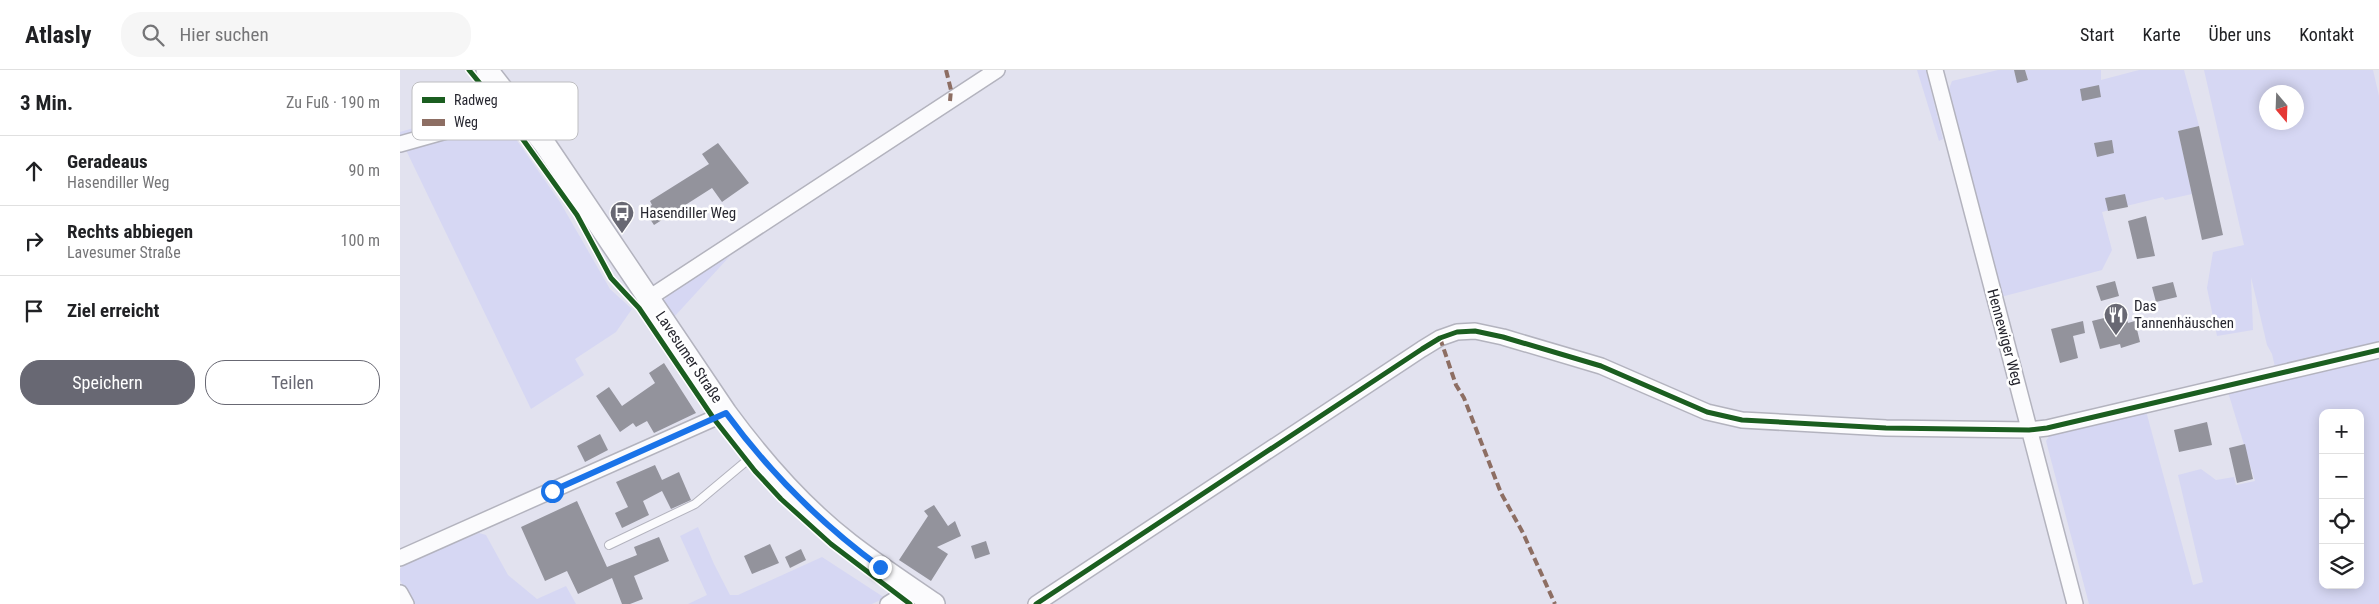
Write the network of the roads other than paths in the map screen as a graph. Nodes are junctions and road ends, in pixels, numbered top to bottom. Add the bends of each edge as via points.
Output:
1 (487, 70) edge
2 (997, 70) edge
3 (1935, 70) edge
4 (497, 82) edge
5 (414, 140) edge
6 (540, 140) edge
7 (400, 144) edge
8 (649, 298) junction
9 (2379, 350) edge
10 (726, 413) junction
11 (2029, 430) junction
12 (756, 453) junction
13 (609, 545) dead end
14 (400, 558) edge
15 (912, 588) junction
16 (400, 593) edge
17 (406, 604) edge
18 (888, 604) edge
19 (934, 604) edge
20 (1036, 604) edge
21 (2075, 604) edge

1 - 4 street, Lavesumer Straße
2 - 8 street
3 - 11 street, Hennewiger Weg
5 - 7 street
6 - 8 street, Lavesumer Straße
8 - 10 street, Lavesumer Straße
9 - 11 street
10 - 12 street, Lavesumer Straße
10 - 14 street
11 - 20 street via 1866,428 1722,417 1575,357 1475,331 1457,332 1422,349
11 - 21 street, Hennewiger Weg
12 - 13 lane via 695,504
12 - 15 street, Lavesumer Straße via 819,519 848,544
15 - 18 street
15 - 19 street, Lavesumer Straße
16 - 17 street

